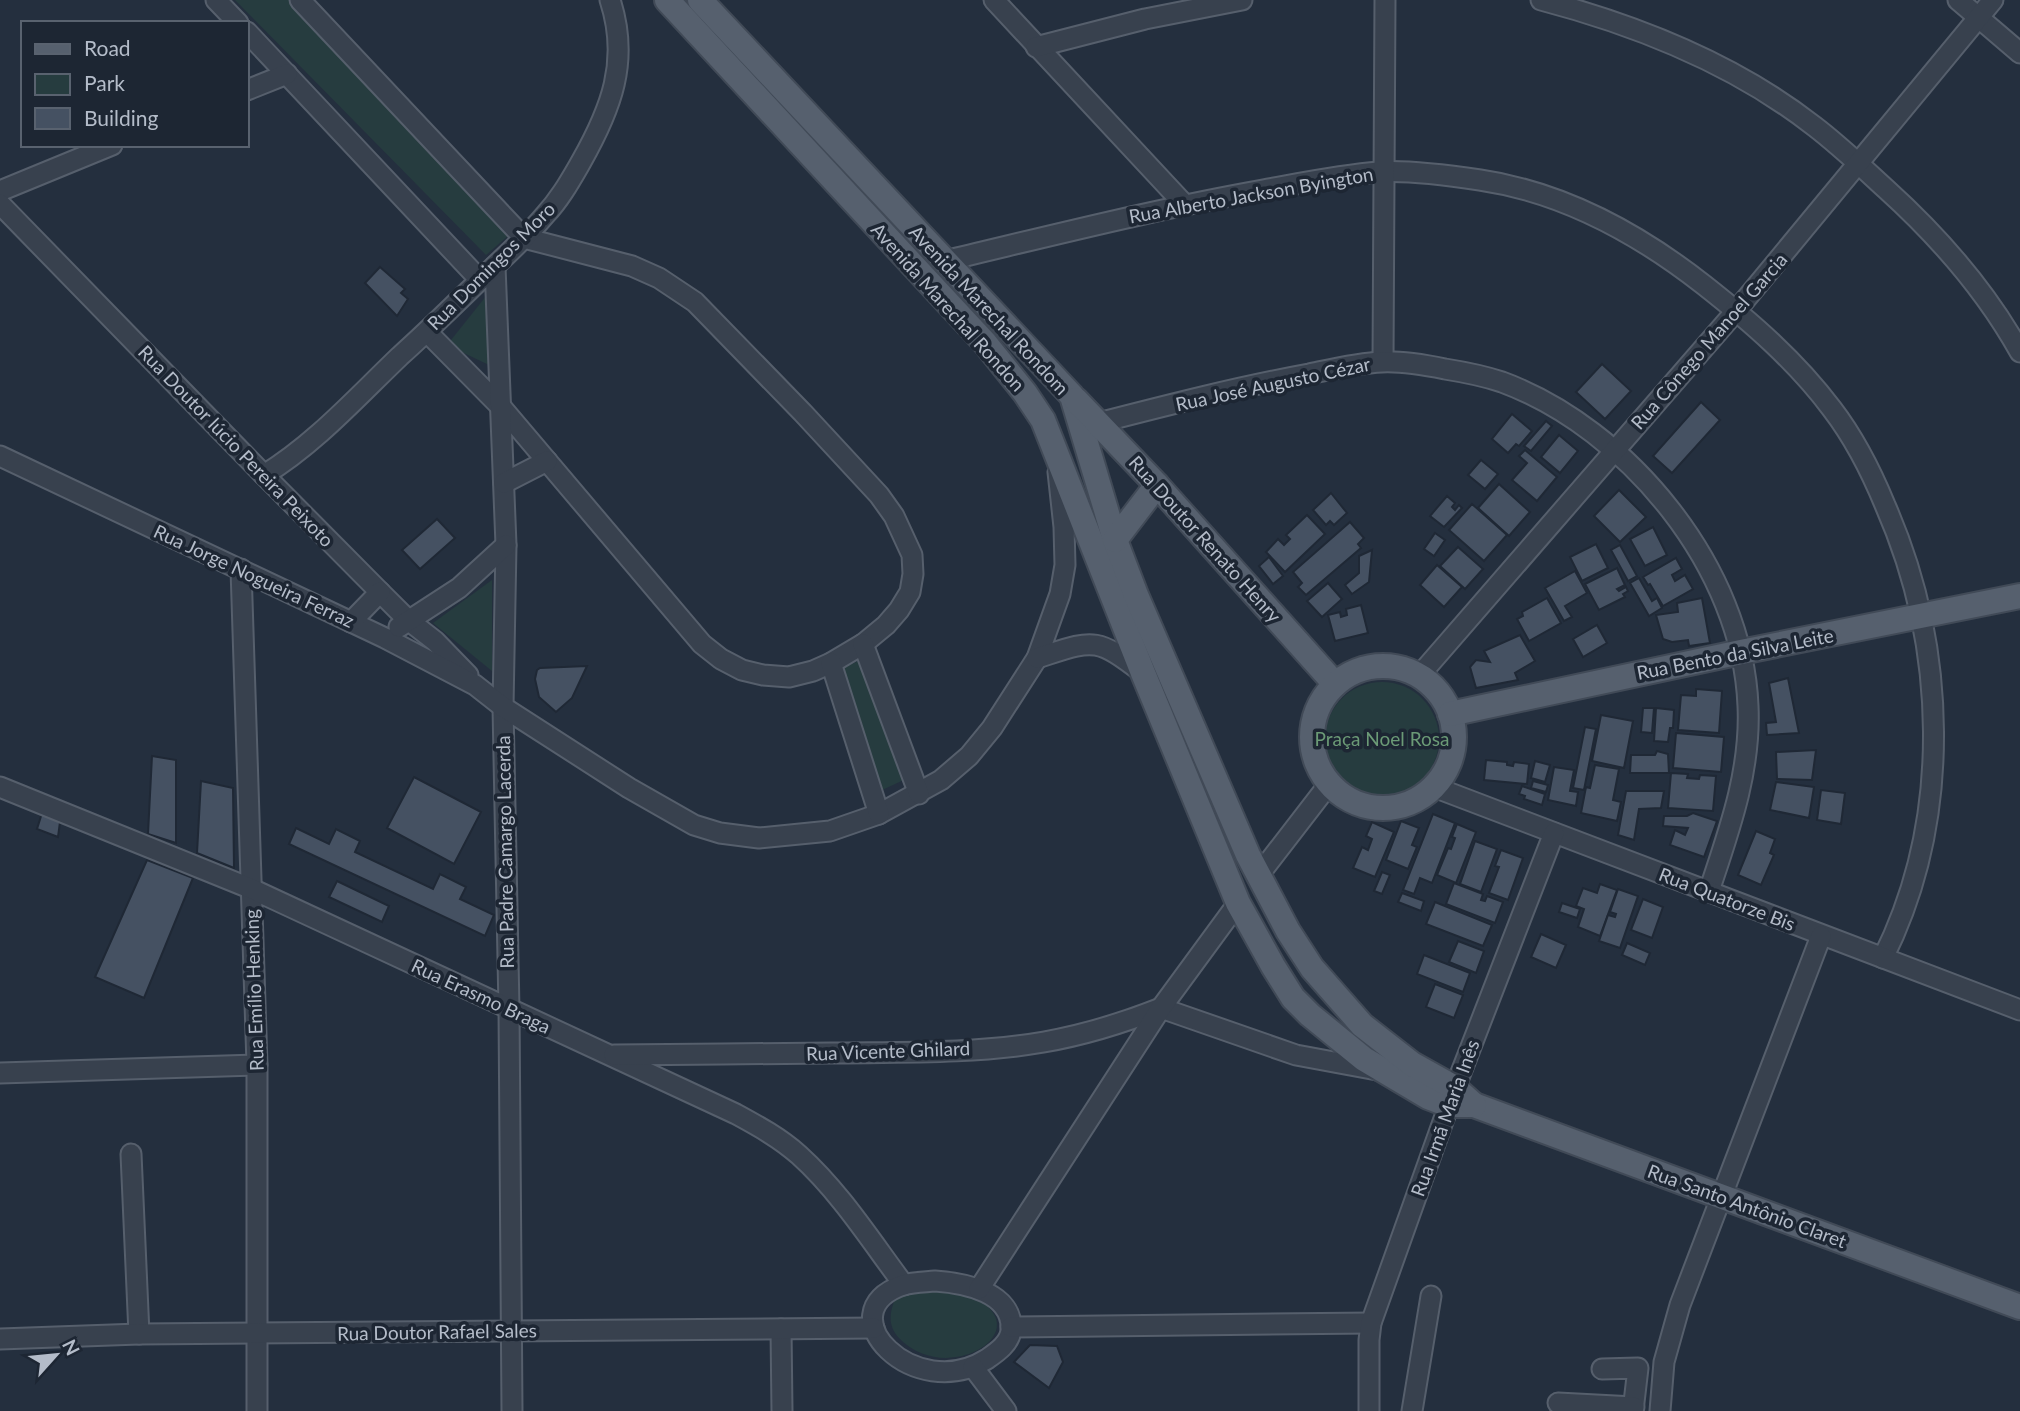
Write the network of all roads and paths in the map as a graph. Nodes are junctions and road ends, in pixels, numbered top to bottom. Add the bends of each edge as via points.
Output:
1 (216, 0) edge
2 (300, 0) edge
3 (667, 0) edge
4 (699, 0) edge
5 (994, 0) edge
6 (1242, 0) edge
7 (1385, 0) edge
8 (1541, 0) edge
9 (1958, 0) edge
10 (1993, 0) edge
11 (616, 6) edge
12 (1979, 18) junction
13 (236, 21) edge
14 (248, 33) edge
15 (1036, 47) junction
16 (2020, 52) edge
17 (287, 74) junction
18 (248, 90) edge
19 (107, 147) edge
20 (1859, 165) junction
21 (1383, 171) junction
22 (0, 191) edge
23 (0, 204) edge
24 (1184, 204) junction
25 (524, 238) junction
26 (944, 261) junction
27 (487, 273) junction
28 (1736, 311) junction
29 (427, 332) junction
30 (2018, 345) edge
31 (1383, 361) junction
32 (1072, 396) junction
33 (502, 408) junction
34 (1098, 423) junction
35 (1054, 443) junction
36 (1614, 452) junction
37 (0, 456) edge
38 (547, 461) junction
39 (264, 475) junction
40 (504, 483) junction
41 (1157, 485) junction
42 (1115, 540) junction
43 (506, 545) junction
44 (241, 569) junction
45 (380, 592) junction
46 (2020, 596) edge
47 (1922, 617) junction
48 (408, 620) junction
49 (351, 622) junction
50 (385, 638) junction
51 (863, 644) junction
52 (1741, 652) junction
53 (1037, 658) junction
54 (831, 663) junction
55 (1143, 673) junction
56 (1419, 676) junction
57 (1335, 684) junction
58 (475, 685) junction
59 (503, 707) junction
60 (1450, 714) junction
61 (1329, 784) junction
62 (0, 787) edge
63 (1434, 787) junction
64 (919, 794) junction
65 (879, 814) junction
66 (1554, 833) junction
67 (1258, 876) junction
68 (251, 889) junction
69 (1709, 891) junction
70 (1238, 903) junction
71 (1821, 936) junction
72 (1883, 958) junction
73 (1161, 1008) junction
74 (509, 1009) junction
75 (2020, 1010) edge
76 (609, 1055) junction
77 (257, 1065) junction
78 (1381, 1070) junction
79 (0, 1073) edge
80 (1452, 1097) junction
81 (131, 1154) dead end
82 (1721, 1197) junction
83 (904, 1285) junction
84 (979, 1289) junction
85 (1431, 1296) dead end
86 (2020, 1307) edge
87 (1371, 1323) junction
88 (1011, 1327) junction
89 (874, 1328) junction
90 (780, 1329) junction
91 (511, 1332) junction
92 (139, 1334) junction
93 (255, 1334) junction
94 (0, 1339) edge
95 (973, 1367) junction
96 (1602, 1369) dead end
97 (1558, 1403) dead end
98 (1633, 1409) edge
99 (257, 1411) edge
100 (512, 1411) edge
101 (782, 1411) edge
102 (1006, 1411) edge
103 (1369, 1411) edge
104 (1412, 1411) edge
105 (1660, 1411) edge

1 - 13 street
2 - 25 street
3 - 35 main road, Avenida Marechal Rondon via 985,343 1044,420
4 - 26 main road, Avenida Marechal Rondom
5 - 15 street
6 - 15 street
7 - 21 street
8 - 20 street via 1609,20 1703,59 1813,125
9 - 12 street
10 - 12 street, Rua Cônego Manoel Garcia
11 - 25 street, Rua Domingos Moro via 617,72 608,109 562,195
12 - 16 street
12 - 20 street, Rua Cônego Manoel Garcia
14 - 17 street
15 - 24 street
17 - 18 street
17 - 27 street
19 - 22 street
20 - 28 street, Rua Cônego Manoel Garcia
20 - 30 street via 1927,226
21 - 24 street, Rua Alberto Jackson Byington
21 - 28 street, Rua Alberto Jackson Byington via 1480,180 1555,198 1670,260
21 - 31 street
23 - 39 street, Rua Doutor lúcio Pereira Peixoto
24 - 26 street, Rua Alberto Jackson Byington
25 - 27 street, Rua Domingos Moro
25 - 51 street via 632,266 695,303 879,495 904,535 913,574 910,592 899,610
26 - 32 main road, Avenida Marechal Rondom
27 - 29 street, Rua Domingos Moro
27 - 33 street, Rua Padre Camargo Lacerda
28 - 36 street, Rua Cônego Manoel Garcia
28 - 47 street, Rua Alberto Jackson Byington via 1790,360 1856,444 1896,528
29 - 33 street
29 - 39 street, Rua Domingos Moro via 293,456
31 - 34 street, Rua José Augusto Cézar via 1273,380
31 - 36 street, Rua José Augusto Cézar via 1426,365 1501,382 1564,414
32 - 34 main road, Rua Doutor Renato Henry
32 - 42 main road, Avenida Marechal Rondom
33 - 38 street
33 - 40 street, Rua Padre Camargo Lacerda
34 - 41 main road, Rua Doutor Renato Henry
35 - 53 street via 1065,565 1060,594
35 - 55 main road, Avenida Marechal Rondon
36 - 52 street, Rua José Augusto Cézar via 1687,530 1721,596
36 - 56 street, Rua Cônego Manoel Garcia
37 - 44 street, Rua Jorge Nogueira Ferraz
38 - 40 street
38 - 54 street via 702,644 721,659 742,670 789,677
39 - 45 street, Rua Doutor lúcio Pereira Peixoto
40 - 43 street, Rua Padre Camargo Lacerda
41 - 42 main road
41 - 57 main road, Rua Doutor Renato Henry
42 - 67 main road, Avenida Marechal Rondom
43 - 48 street via 458,588
43 - 59 street, Rua Padre Camargo Lacerda
44 - 49 street, Rua Jorge Nogueira Ferraz
44 - 68 street, Rua Emílio Henking
45 - 48 street, Rua Doutor lúcio Pereira Peixoto
45 - 49 street
46 - 47 main road, Rua Bento da Silva Leite
47 - 52 main road, Rua Bento da Silva Leite
47 - 72 street, Rua Alberto Jackson Byington via 1932,690 1934,763 1914,878
48 - 50 street
48 - 58 street, Rua Doutor lúcio Pereira Peixoto via 435,641
49 - 50 street, Rua Jorge Nogueira Ferraz
50 - 58 street, Rua Jorge Nogueira Ferraz
51 - 54 street
51 - 64 street
52 - 60 main road, Rua Bento da Silva Leite
52 - 69 street, Rua José Augusto Cézar via 1748,740 1730,829
53 - 55 street via 1090,643 1118,653
53 - 64 street via 969,756
54 - 65 street
55 - 70 main road, Avenida Marechal Rondon
56 - 57 main road via 1376,666
56 - 60 main road via 1438,692
57 - 61 main road via 1321,701 1312,744
58 - 59 street, Rua Jorge Nogueira Ferraz
59 - 65 street via 658,805 720,833 759,838 805,835
59 - 74 street, Rua Padre Camargo Lacerda
60 - 63 main road via 1454,740 1448,766
61 - 63 main road via 1344,797 1381,809 1400,807
61 - 67 street
62 - 68 street, Rua Erasmo Braga
63 - 66 street, Rua Quatorze Bis
64 - 65 street
66 - 69 street, Rua Quatorze Bis
66 - 80 street, Rua Irmã Maria Inês
67 - 80 main road, Rua Santo Antônio Claret via 1312,968 1340,1003
68 - 74 street, Rua Erasmo Braga
68 - 77 street, Rua Emílio Henking
69 - 71 street, Rua Quatorze Bis
70 - 73 street
70 - 78 main road, Rua Santo Antônio Claret via 1293,998 1338,1041
71 - 72 street, Rua Quatorze Bis
71 - 82 street
72 - 75 street, Rua Quatorze Bis
73 - 76 street, Rua Vicente Ghilard via 1083,1034 1004,1047
73 - 78 street via 1296,1055
73 - 84 street
74 - 76 street, Rua Erasmo Braga
74 - 91 street, Rua Padre Camargo Lacerda
76 - 83 street, Rua Erasmo Braga via 736,1114 798,1154 841,1200
77 - 79 street
77 - 93 street, Rua Emílio Henking
78 - 80 main road, Rua Santo Antônio Claret via 1418,1092
80 - 82 main road, Rua Santo Antônio Claret
80 - 87 street, Rua Irmã Maria Inês
81 - 92 street
82 - 86 main road, Rua Santo Antônio Claret
82 - 105 street via 1680,1305 1664,1362
83 - 84 street via 935,1281
83 - 89 street via 882,1298 874,1310
84 - 88 street via 1001,1304
85 - 104 street
87 - 88 street
87 - 103 street, Rua Irmã Maria Inês
88 - 95 street via 1004,1345
89 - 90 street, Rua Doutor Rafael Sales
89 - 95 street via 885,1348 911,1365 939,1372
90 - 91 street, Rua Doutor Rafael Sales
90 - 101 street
91 - 93 street, Rua Doutor Rafael Sales
91 - 100 street, Rua Padre Camargo Lacerda
92 - 93 street, Rua Doutor Rafael Sales
92 - 94 street, Rua Doutor Rafael Sales
93 - 99 street, Rua Emílio Henking
95 - 102 street
96 - 98 street via 1638,1368
97 - 98 street

